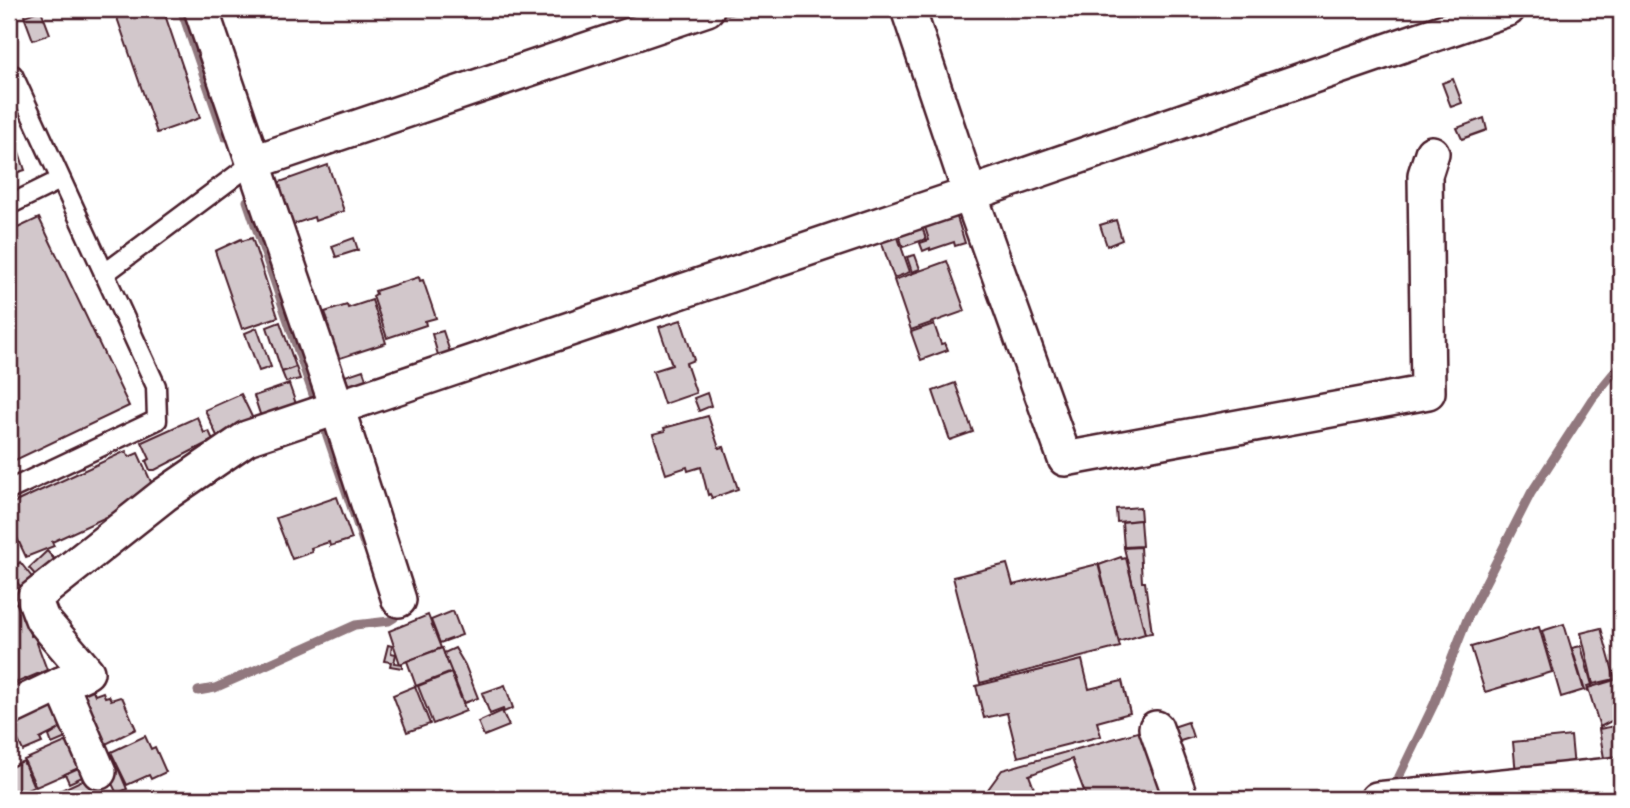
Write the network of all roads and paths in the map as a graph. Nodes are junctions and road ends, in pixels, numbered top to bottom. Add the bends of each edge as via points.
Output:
1 (201, 9) edge
2 (707, 9) edge
3 (908, 9) edge
4 (1508, 9) edge
5 (13, 75) dead end
6 (1432, 153) dead end
7 (254, 162) junction
8 (60, 180) junction
9 (970, 194) junction
10 (9, 205) edge
11 (104, 274) junction
12 (337, 407) junction
13 (9, 491) edge
14 (399, 600) dead end
15 (61, 684) junction
16 (9, 709) edge
17 (1156, 728) dead end
18 (99, 772) dead end
19 (1621, 774) edge
20 (1181, 799) edge
21 (1377, 799) edge

1 - 7 street
2 - 7 street
3 - 9 street
4 - 9 street
5 - 8 lane
6 - 9 street via 1424,175 1428,392 1065,459
7 - 11 lane
7 - 12 street
8 - 10 lane
8 - 11 lane
9 - 12 street
11 - 13 lane via 156,386 157,421
12 - 14 street
12 - 15 street via 247,438 164,495 34,598 41,619 87,672
15 - 16 street
15 - 18 street
17 - 20 street
19 - 21 street

